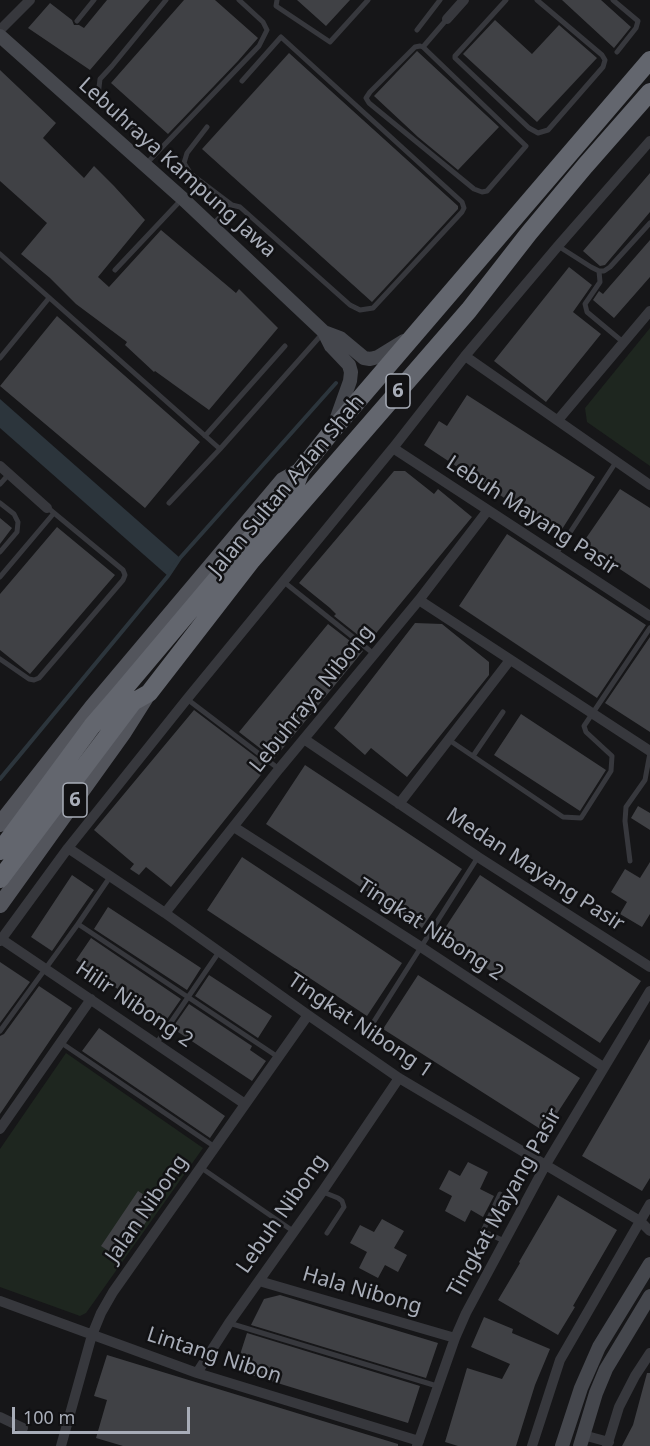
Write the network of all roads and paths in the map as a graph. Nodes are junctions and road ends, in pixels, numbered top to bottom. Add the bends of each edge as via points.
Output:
1 (30, 0) edge
2 (94, 0) edge
3 (166, 0) edge
4 (238, 0) edge
5 (277, 0) edge
6 (368, 0) edge
7 (440, 0) edge
8 (464, 0) edge
9 (506, 0) edge
10 (537, 0) edge
11 (613, 0) edge
12 (447, 19) joint
13 (77, 21) dead end
14 (0, 30) edge
15 (417, 30) dead end
16 (0, 36) edge
17 (423, 47) junction
18 (617, 52) dead end
19 (650, 60) edge
20 (242, 81) dead end
21 (650, 92) edge
22 (207, 128) dead end
23 (650, 141) edge
24 (157, 152) junction
25 (144, 165) junction
26 (182, 198) junction
27 (232, 205) junction
28 (650, 223) edge
29 (211, 225) junction
30 (558, 246) junction
31 (0, 254) edge
32 (115, 270) dead end
33 (599, 271) junction
34 (49, 298) junction
35 (650, 311) edge
36 (418, 331) junction
37 (324, 332) junction
38 (623, 342) junction
39 (285, 346) dead end
40 (465, 356) junction
41 (0, 358) edge
42 (558, 420) junction
43 (333, 431) junction
44 (205, 436) junction
45 (393, 448) junction
46 (220, 449) junction
47 (616, 462) junction
48 (0, 466) edge
49 (301, 470) junction
50 (9, 474) junction
51 (0, 484) edge
52 (650, 485) edge
53 (0, 502) edge
54 (169, 503) dead end
55 (51, 510) junction
56 (488, 510) junction
57 (0, 552) edge
58 (556, 555) junction
59 (0, 578) edge
60 (284, 582) junction
61 (419, 600) junction
62 (650, 616) edge
63 (650, 628) edge
64 (374, 654) junction
65 (0, 658) edge
66 (510, 660) junction
67 (149, 693) junction
68 (188, 699) junction
69 (503, 712) dead end
70 (592, 713) junction
71 (304, 739) junction
72 (449, 740) junction
73 (650, 752) edge
74 (473, 756) junction
75 (279, 769) junction
76 (399, 804) junction
77 (0, 824) edge
78 (234, 827) junction
79 (68, 848) junction
80 (6, 857) edge
81 (478, 857) junction
82 (630, 861) dead end
83 (110, 877) junction
84 (0, 879) edge
85 (0, 905) edge
86 (165, 913) junction
87 (78, 924) junction
88 (1, 940) edge
89 (421, 947) junction
90 (219, 952) junction
91 (650, 967) edge
92 (46, 969) junction
93 (650, 991) edge
94 (188, 997) junction
95 (91, 999) junction
96 (308, 1015) junction
97 (0, 1031) edge
98 (366, 1034) dead end
99 (60, 1042) junction
100 (156, 1044) junction
101 (278, 1057) junction
102 (603, 1067) junction
103 (399, 1078) junction
104 (245, 1104) junction
105 (4, 1115) edge
106 (0, 1129) edge
107 (215, 1147) junction
108 (545, 1166) junction
109 (200, 1167) junction
110 (322, 1192) junction
111 (500, 1194) dead end
112 (650, 1204) edge
113 (645, 1222) edge
114 (650, 1231) edge
115 (293, 1232) junction
116 (327, 1233) dead end
117 (504, 1241) junction
118 (650, 1264) edge
119 (259, 1281) junction
120 (650, 1296) edge
121 (0, 1301) edge
122 (229, 1323) junction
123 (92, 1335) junction
124 (455, 1338) junction
125 (650, 1353) edge
126 (197, 1373) junction
127 (439, 1386) junction
128 (0, 1418) edge
129 (23, 1428) dead end
130 (581, 1441) edge
131 (418, 1443) edge
132 (608, 1444) edge
133 (61, 1446) edge
134 (532, 1446) edge
135 (562, 1446) edge

1 - 14 street
2 - 13 lane
3 - 24 lane via 100,79 98,96
4 - 24 lane via 267,30 259,46
5 - 6 lane via 276,6 330,42
7 - 15 lane
8 - 12 street
9 - 10 lane via 455,58 538,133 548,129 605,60
11 - 18 lane via 638,21
12 - 17 lane
16 - 25 street, Lebuhraya Kampung Jawa
17 - 17 lane via 526,146 487,191 474,189 366,98 415,47
19 - 36 highway, Jalan Sultan Azlan Shah / 6
20 - 27 lane via 281,37 462,201 464,208 373,308 360,310 240,207
21 - 67 highway, Jalan Sultan Azlan Shah / 6 via 543,216 469,310 252,560
22 - 27 lane via 184,162 191,174
23 - 30 street
24 - 25 lane
25 - 26 street, Lebuhraya Kampung Jawa
26 - 29 street, Lebuhraya Kampung Jawa
26 - 32 lane
27 - 29 lane
28 - 33 lane via 610,267
29 - 37 street, Lebuhraya Kampung Jawa
30 - 33 lane
30 - 40 street
31 - 34 lane
33 - 38 lane via 600,282 585,304 587,312
34 - 41 lane
34 - 44 lane
35 - 38 street
36 - 37 street, Lebuhraya Kampung Jawa via 370,359
36 - 43 highway, Jalan Sultan Azlan Shah / 6
37 - 43 street, Lebuhraya Kampung Jawa via 331,346 350,365 351,372
37 - 46 lane
38 - 42 street
39 - 44 lane
40 - 42 street
40 - 45 street
42 - 47 street
43 - 49 highway, Jalan Sultan Azlan Shah / 6
44 - 46 lane
45 - 56 street, Lebuh Mayang Pasir
45 - 60 street
46 - 54 lane
47 - 52 street
47 - 58 lane
48 - 50 street
49 - 77 main road, Jalan Sultan Azlan Shah / 6 via 283,480 92,707
49 - 80 highway, Jalan Sultan Azlan Shah / 6 via 295,486 92,726
50 - 51 lane
50 - 55 street
53 - 57 lane via 18,522 17,532
55 - 59 lane
55 - 65 lane via 125,575 39,678 29,679
56 - 58 street, Lebuh Mayang Pasir
56 - 61 street, Lebuhraya Nibong
58 - 62 street, Lebuh Mayang Pasir
60 - 64 lane
60 - 68 street
61 - 64 street, Lebuhraya Nibong
61 - 66 street
63 - 70 lane
64 - 71 street, Lebuhraya Nibong
66 - 70 street
66 - 72 street
67 - 80 highway, Jalan Sultan Azlan Shah / 6 via 133,702
67 - 85 main road, Jalan Sultan Azlan Shah / 6
68 - 75 lane
68 - 79 street
69 - 74 lane
70 - 73 street
70 - 74 lane via 584,726 612,756 611,771 581,818 563,817
71 - 75 street, Lebuhraya Nibong
71 - 76 street, Medan Mayang Pasir
72 - 74 lane
72 - 76 street
73 - 82 lane via 645,780 626,807
75 - 78 street, Lebuhraya Nibong
76 - 81 street, Medan Mayang Pasir
78 - 86 street, Lebuhraya Nibong
78 - 89 street, Tingkat Nibong 2
79 - 83 street, Tingkat Nibong 1
79 - 88 street
80 - 84 highway, Jalan Sultan Azlan Shah / 6
81 - 89 lane
81 - 91 street, Medan Mayang Pasir
83 - 86 street, Tingkat Nibong 1
83 - 87 lane
86 - 90 street, Tingkat Nibong 1
87 - 92 lane
87 - 94 lane
88 - 92 street, Hilir Nibong 2
89 - 98 lane
89 - 102 street, Tingkat Nibong 2
90 - 94 lane
90 - 96 street, Tingkat Nibong 1
92 - 95 street, Hilir Nibong 2
92 - 97 lane
93 - 102 street, Tingkat Mayang Pasir
94 - 100 lane
94 - 101 lane
95 - 99 street
95 - 100 street, Hilir Nibong 2
96 - 101 street, Jalan Nibong
96 - 103 street, Tingkat Nibong 1
99 - 105 street
99 - 107 lane
100 - 104 street, Hilir Nibong 2
101 - 104 street, Jalan Nibong
102 - 108 street, Tingkat Mayang Pasir
103 - 108 street, Tingkat Nibong 1
103 - 110 street, Lebuh Nibong
104 - 107 street, Jalan Nibong
105 - 106 street
107 - 109 street, Jalan Nibong
108 - 113 street, Tingkat Nibong 1
108 - 117 street, Tingkat Mayang Pasir
109 - 115 lane
109 - 123 street, Jalan Nibong via 113,1292
110 - 115 street, Lebuh Nibong
110 - 116 lane via 338,1198 344,1207
111 - 117 lane via 483,1231
112 - 113 street
113 - 114 street, Tingkat Nibong 1
113 - 134 street via 560,1360
115 - 119 street, Lebuh Nibong
117 - 124 street, Tingkat Mayang Pasir
118 - 135 street via 599,1347
119 - 122 street, Lebuh Nibong
119 - 124 street, Hala Nibong
120 - 130 street via 606,1369
121 - 123 street, Lintang Nibon
122 - 126 street, Lebuh Nibong
122 - 127 lane
123 - 126 street, Lintang Nibon
123 - 133 street, Jalan Nibong
124 - 127 street, Tingkat Mayang Pasir
125 - 132 street via 619,1407
126 - 131 street, Lintang Nibon
127 - 131 street, Tingkat Mayang Pasir
128 - 129 street
130 - 132 street

